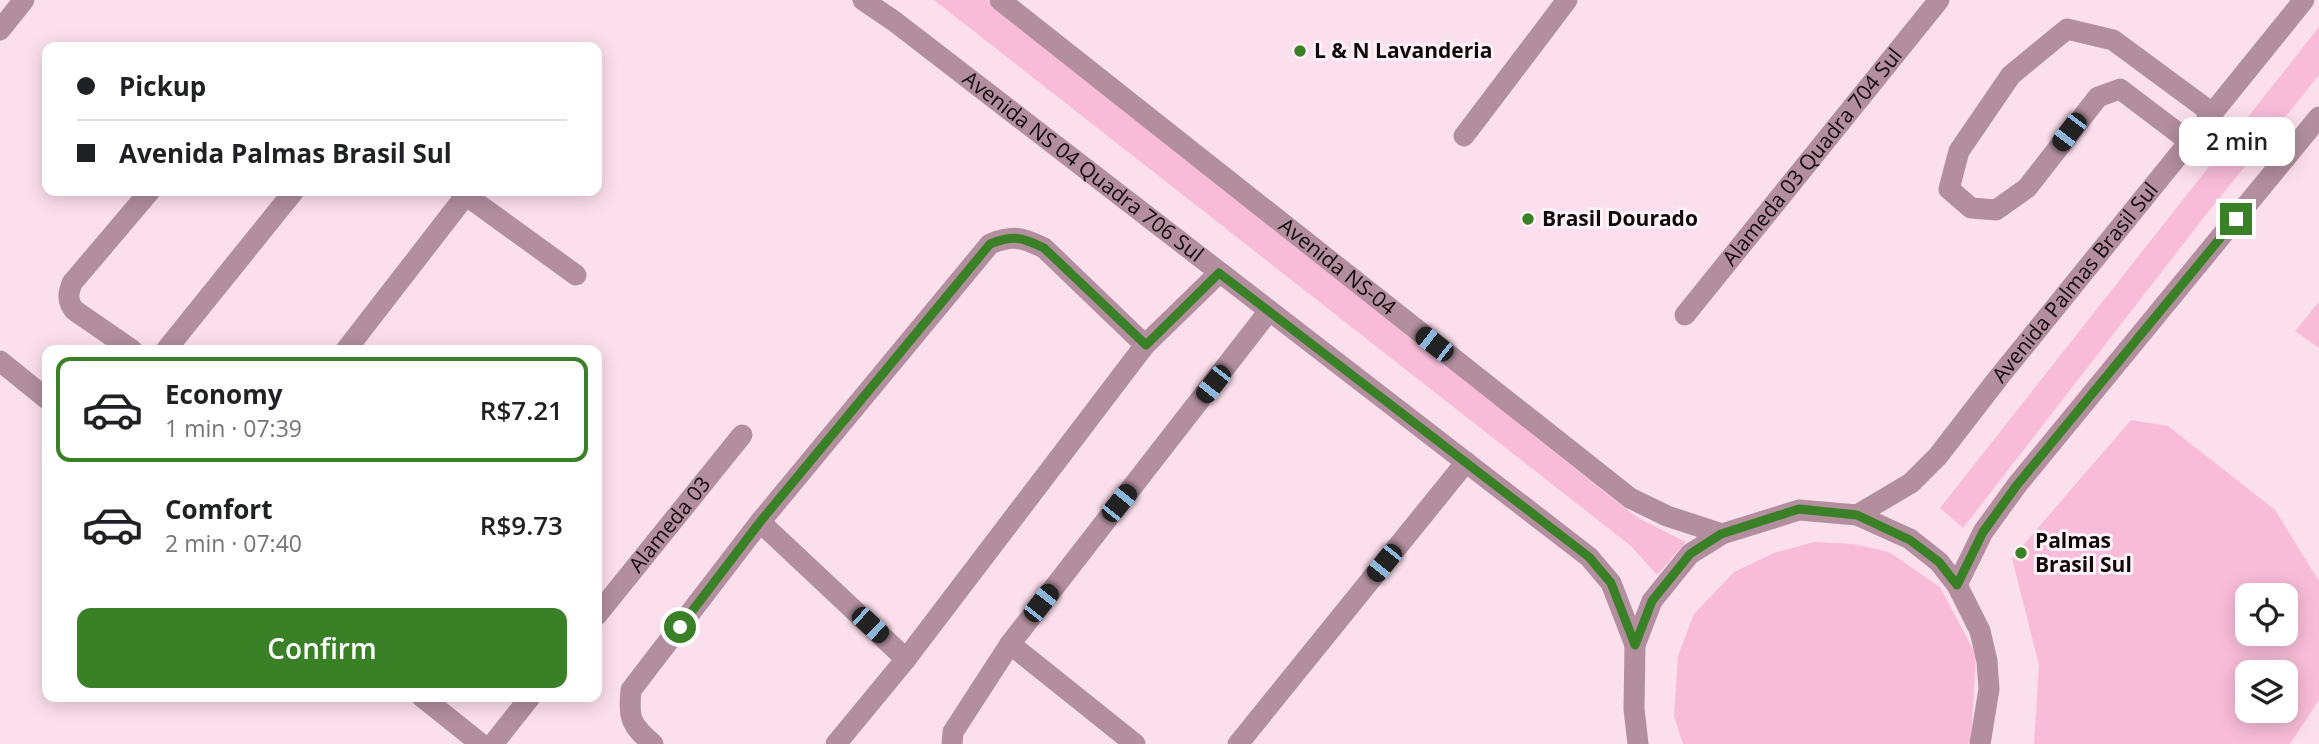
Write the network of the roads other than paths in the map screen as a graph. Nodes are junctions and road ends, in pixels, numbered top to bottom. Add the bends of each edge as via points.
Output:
1 (24, 0) edge
2 (863, 0) edge
3 (1000, 0) edge
4 (1567, 0) edge
5 (1939, 0) edge
6 (2304, 0) edge
7 (0, 30) edge
8 (2211, 113) junction
9 (2319, 117) edge
10 (1464, 136) dead end
11 (2190, 142) junction
12 (146, 196) edge
13 (290, 196) edge
14 (461, 196) edge
15 (467, 196) edge
16 (1219, 273) junction
17 (576, 275) dead end
18 (1269, 311) junction
19 (1685, 315) dead end
20 (125, 345) edge
21 (170, 345) edge
22 (350, 345) edge
23 (1146, 345) junction
24 (0, 361) edge
25 (42, 395) edge
26 (742, 435) dead end
27 (1466, 462) junction
28 (1857, 515) junction
29 (760, 522) junction
30 (1721, 534) junction
31 (1957, 585) junction
32 (602, 609) edge
33 (1010, 644) junction
34 (1635, 645) junction
35 (906, 659) junction
36 (428, 702) edge
37 (526, 702) edge
38 (481, 744) edge
39 (493, 744) edge
40 (653, 744) edge
41 (835, 744) edge
42 (952, 744) edge
43 (1135, 744) edge
44 (1238, 744) edge
45 (1638, 744) edge
46 (1980, 744) edge

1 - 7 street
2 - 16 street, Avenida NS 04 Quadra 706 Sul
3 - 30 street, Avenida NS-04 via 1630,498
4 - 10 street
5 - 19 street, Alameda 03 Quadra 704 Sul
6 - 8 street, Avenida Palmas Brasil Sul
8 - 11 street, Avenida Palmas Brasil Sul
8 - 11 street via 2113,40 2067,29 2011,75 1959,151 1949,189 1971,208 1996,210 2027,188 2098,97 2120,89
9 - 31 street via 2017,485 1983,532
11 - 28 street, Avenida Palmas Brasil Sul via 1938,456 1911,484
12 - 20 street via 68,292 74,310
13 - 21 street
14 - 22 street
15 - 17 street
16 - 18 street, Avenida NS 04 Quadra 706 Sul
16 - 23 street
18 - 27 street, Avenida NS 04 Quadra 706 Sul
18 - 33 street
23 - 29 street via 1044,248 1009,237 990,244
23 - 35 street
24 - 25 street
26 - 32 street, Alameda 03
27 - 34 street, Avenida NS 04 Quadra 706 Sul via 1589,557 1611,583
27 - 44 street
28 - 30 street via 1799,509
28 - 31 street via 1910,540 1939,562
29 - 35 street
29 - 40 street via 631,690 629,709 634,727
30 - 34 street via 1690,554 1652,601
31 - 46 street via 1980,631 1987,661 1989,689
33 - 42 street via 953,732
33 - 43 street
34 - 45 street
35 - 41 street
36 - 38 street
37 - 39 street

